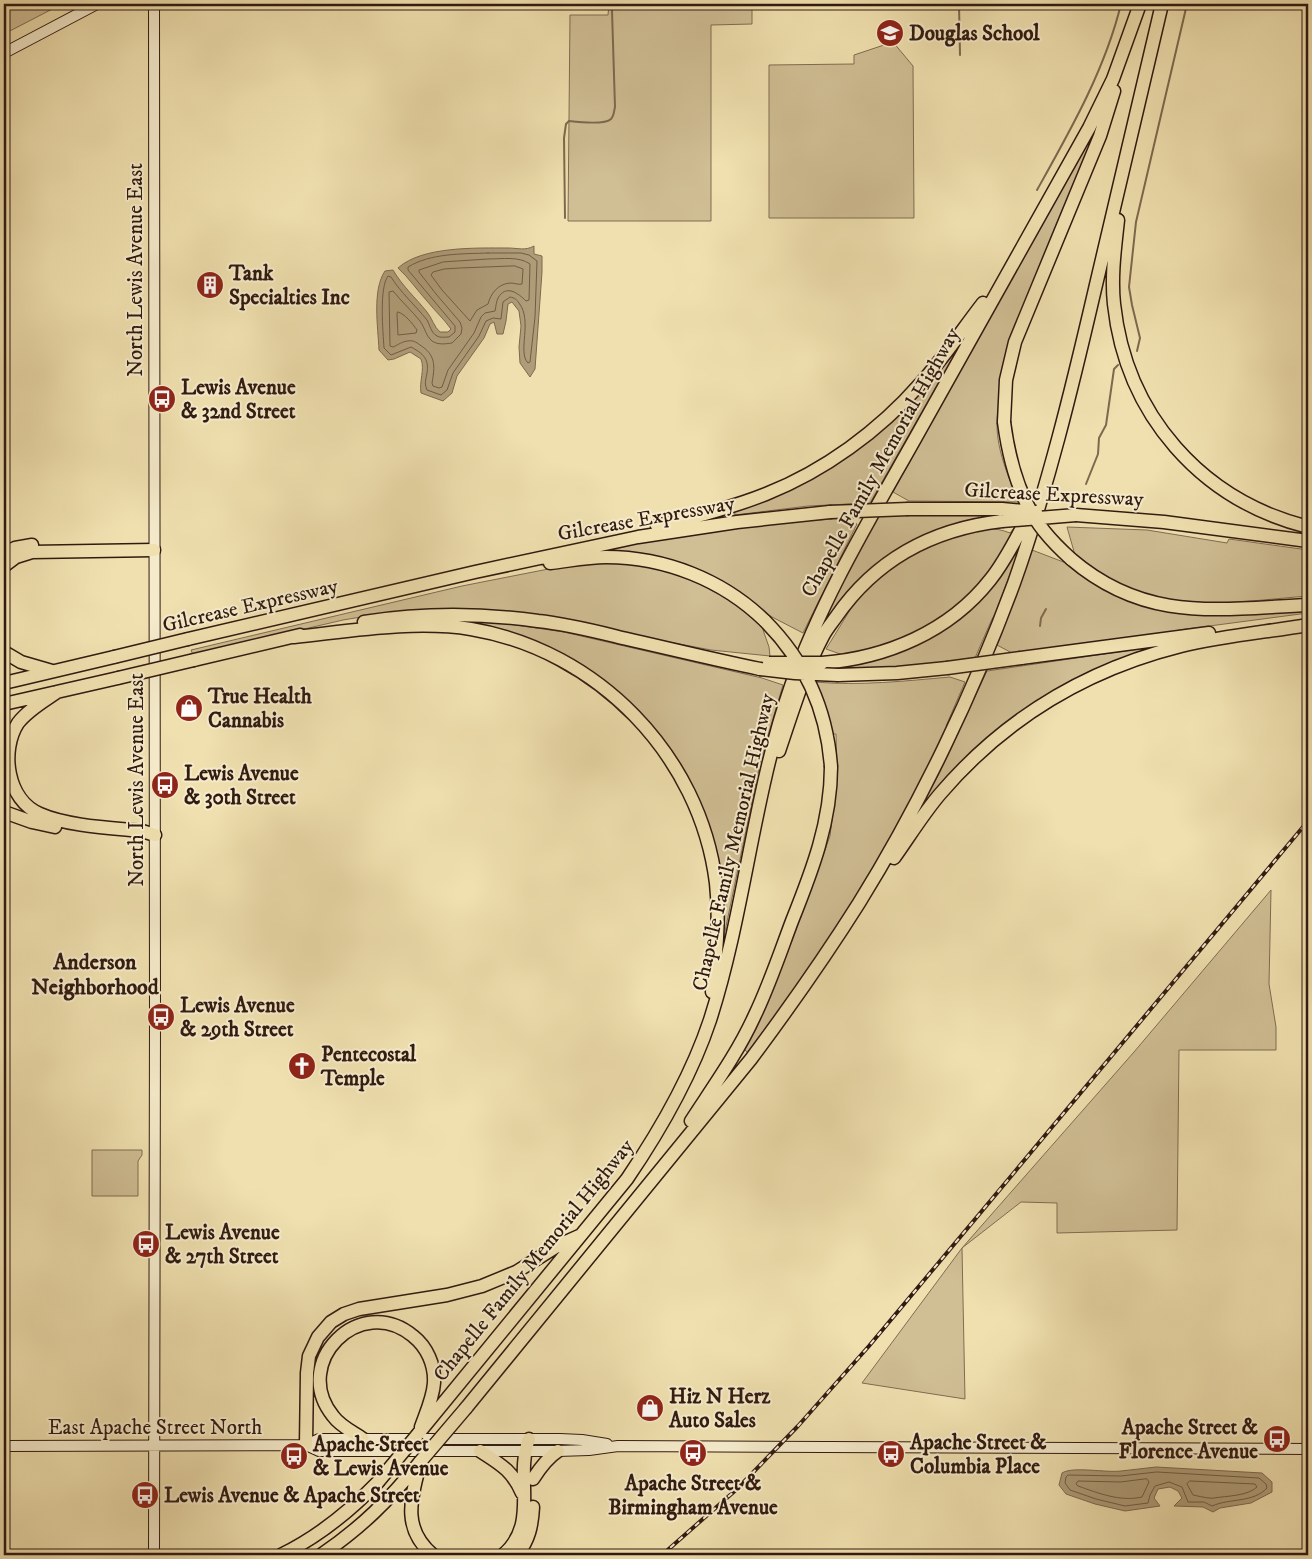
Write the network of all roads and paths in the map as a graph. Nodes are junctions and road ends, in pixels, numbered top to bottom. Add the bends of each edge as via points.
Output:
1 (98, 4) edge
2 (154, 4) edge
3 (1162, 4) edge
4 (1138, 10) edge
5 (4, 53) edge
6 (1126, 161) junction
7 (1014, 261) junction
8 (1046, 482) junction
9 (1076, 515) junction
10 (1308, 527) edge
11 (1308, 541) edge
12 (154, 550) junction
13 (4, 553) edge
14 (516, 563) junction
15 (4, 566) edge
16 (475, 572) junction
17 (1308, 605) edge
18 (1308, 620) edge
19 (1308, 625) edge
20 (294, 637) junction
21 (4, 652) edge
22 (761, 666) junction
23 (54, 672) junction
24 (4, 683) edge
25 (57, 692) junction
26 (4, 704) edge
27 (4, 812) edge
28 (754, 830) junction
29 (155, 835) junction
30 (826, 954) junction
31 (709, 1022) junction
32 (660, 1172) junction
33 (583, 1234) junction
34 (433, 1408) junction
35 (363, 1439) junction
36 (155, 1445) junction
37 (306, 1445) junction
38 (4, 1446) edge
39 (618, 1446) junction
40 (529, 1447) junction
41 (1308, 1449) edge
42 (480, 1451) junction
43 (558, 1451) junction
44 (533, 1479) junction
45 (409, 1483) junction
46 (524, 1497) junction
47 (154, 1555) edge
48 (281, 1555) edge
49 (321, 1555) edge
50 (432, 1555) edge
51 (502, 1555) edge
52 (517, 1555) edge

1 - 5 main road
2 - 12 main road, North Lewis Avenue East
3 - 6 highway, Chapelle Family Memorial Highway
4 - 7 highway, Chapelle Family Memorial Highway via 1113,78 1093,119
4 - 17 highway, bridge via 1100,136 1015,342 1006,380 1004,422 1010,457 1026,501 1042,529 1070,559 1116,589 1163,605 1187,609
6 - 8 highway, Chapelle Family Memorial Highway
6 - 10 highway via 1113,264 1113,289 1120,338 1138,390 1170,441 1210,481 1255,508
7 - 14 highway via 919,386 885,419 812,472 767,494 732,506
7 - 28 highway, Chapelle Family Memorial Highway via 870,518 812,631 778,727
8 - 22 highway, bridge via 991,580 971,601 940,625 916,639 879,653 843,661
8 - 30 highway, Chapelle Family Memorial Highway via 1014,583 940,755 860,902
9 - 11 highway, Gilcrease Expressway via 1164,522
9 - 14 highway, Gilcrease Expressway, bridge via 977,508 830,512 671,531
9 - 28 highway, bridge via 985,523 934,537 911,548 866,581 823,636 798,693
12 - 13 highway via 128,546 36,544
12 - 15 highway via 32,552 16,557
12 - 29 main road, North Lewis Avenue East
14 - 16 highway, Gilcrease Expressway
16 - 23 highway, Gilcrease Expressway, bridge
16 - 32 highway, bridge via 617,557 674,567 709,582 754,610 788,646 816,698 828,736 831,767 828,808 820,845 803,894 755,1016
18 - 22 highway, bridge via 897,674 795,673
19 - 30 highway via 1199,642 1129,661 1066,690 1031,712 977,755 939,796
20 - 22 highway, Gilcrease Expressway via 392,618 484,615 565,625 726,662
20 - 25 highway, Gilcrease Expressway, bridge
20 - 31 highway via 420,626 479,631 522,643 563,661 622,703 656,740 677,771 695,806 708,845 716,882 718,916
21 - 23 highway via 20,662
23 - 24 highway, Gilcrease Expressway
25 - 26 highway, Gilcrease Expressway
25 - 29 highway via 26,714 10,738 8,771 19,796 29,808 60,821
27 - 29 highway via 54,827 142,837
28 - 31 highway, Chapelle Family Memorial Highway via 724,973
29 - 36 main road, North Lewis Avenue East
30 - 32 highway, Chapelle Family Memorial Highway via 751,1059
31 - 33 highway, Chapelle Family Memorial Highway via 680,1093 654,1140
32 - 45 highway, Chapelle Family Memorial Highway, bridge via 420,1462
33 - 34 highway, Chapelle Family Memorial Highway
33 - 37 highway via 516,1272 482,1286 447,1296 359,1309 331,1322 318,1337 310,1356
34 - 35 highway via 433,1372 426,1351 417,1339 404,1329 388,1324 367,1323 352,1328 326,1353 320,1386 326,1406 334,1418
34 - 48 highway, Chapelle Family Memorial Highway, bridge via 418,1434 378,1482 347,1512 312,1538
35 - 37 main road, East Apache Street North via 319,1439
35 - 40 main road, East Apache Street North
36 - 37 main road, East Apache Street North
36 - 38 main road, East Apache Street North
36 - 47 main road, North Lewis Avenue East
37 - 42 main road, East Apache Street North via 319,1451
39 - 40 main road, East Apache Street North via 582,1440
39 - 41 main road, East Apache Street North
39 - 43 main road, East Apache Street North
40 - 42 main road, East Apache Street North
40 - 43 main road, East Apache Street North
40 - 44 highway
40 - 46 highway
42 - 46 highway via 508,1470
43 - 44 highway via 541,1465
44 - 52 highway via 531,1531
45 - 49 highway, Chapelle Family Memorial Highway via 369,1519
45 - 50 highway via 414,1531
46 - 51 highway via 522,1528 515,1542

